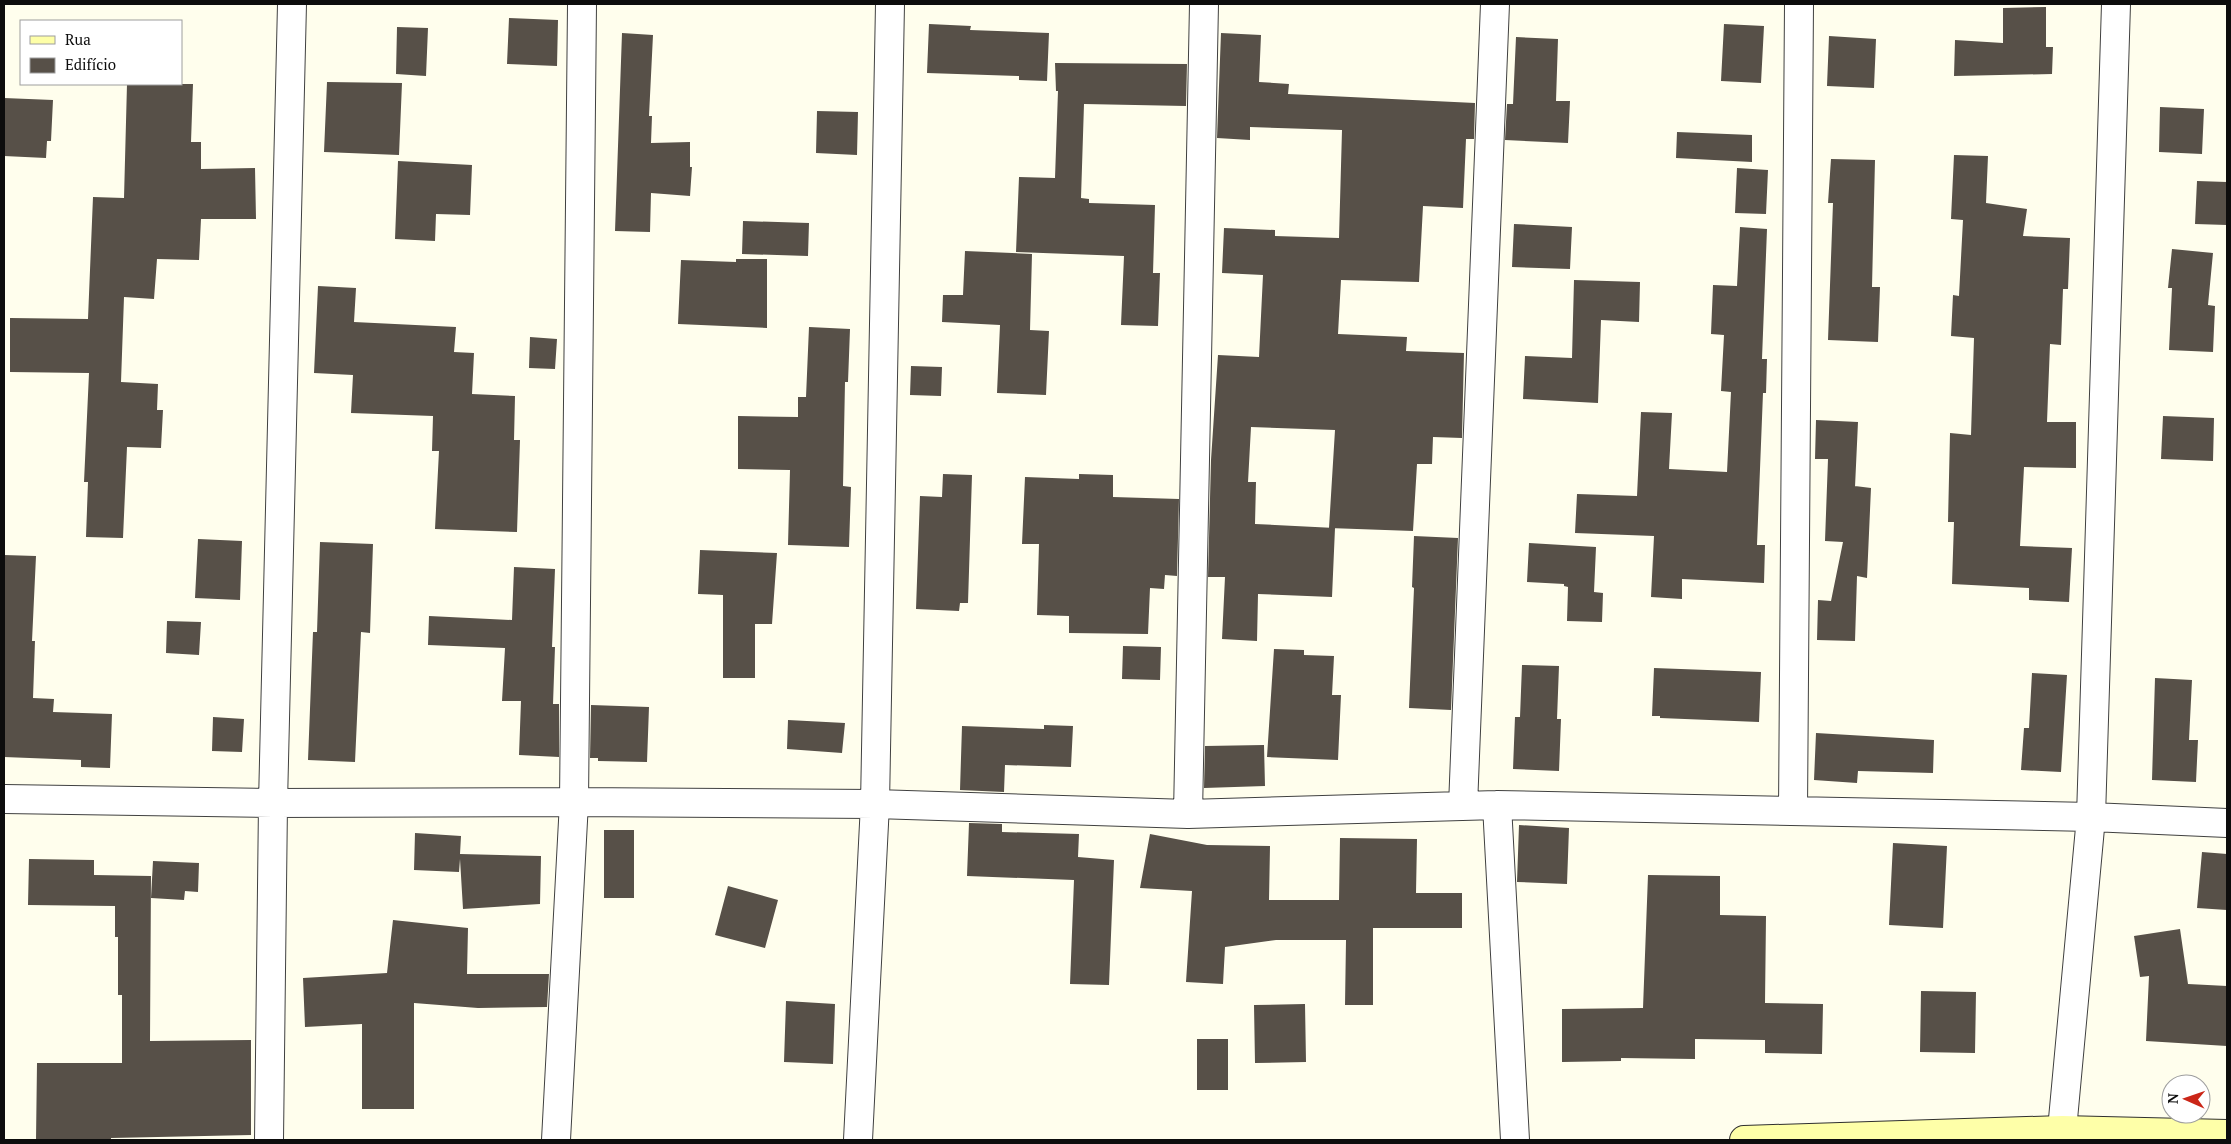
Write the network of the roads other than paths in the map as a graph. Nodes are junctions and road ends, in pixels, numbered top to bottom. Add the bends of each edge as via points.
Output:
1 (292, 4) edge
2 (582, 4) edge
3 (890, 4) edge
4 (1204, 4) edge
5 (1495, 4) edge
6 (1799, 4) edge
7 (2116, 4) edge
8 (4, 799) edge
9 (574, 802) junction
10 (272, 803) junction
11 (876, 804) junction
12 (1497, 805) junction
13 (1463, 806) junction
14 (1793, 810) junction
15 (1188, 814) junction
16 (2091, 817) junction
17 (2227, 823) edge
18 (2062, 1130) junction
19 (2227, 1134) edge
20 (2136, 1136) edge
21 (1804, 1139) edge
22 (269, 1140) edge
23 (556, 1140) edge
24 (858, 1140) edge
25 (1515, 1140) edge
26 (1744, 1140) edge

1 - 10 street
2 - 9 street
3 - 11 street
4 - 15 street
5 - 13 street
6 - 14 street
7 - 16 street
8 - 10 street
9 - 10 street
9 - 11 street
9 - 23 street
10 - 22 street
11 - 15 street
11 - 24 street
12 - 13 street
12 - 14 street
12 - 25 street
13 - 15 street
14 - 16 street
16 - 17 street
16 - 18 street
18 - 20 main road
18 - 21 main road
19 - 20 main road
21 - 26 main road

